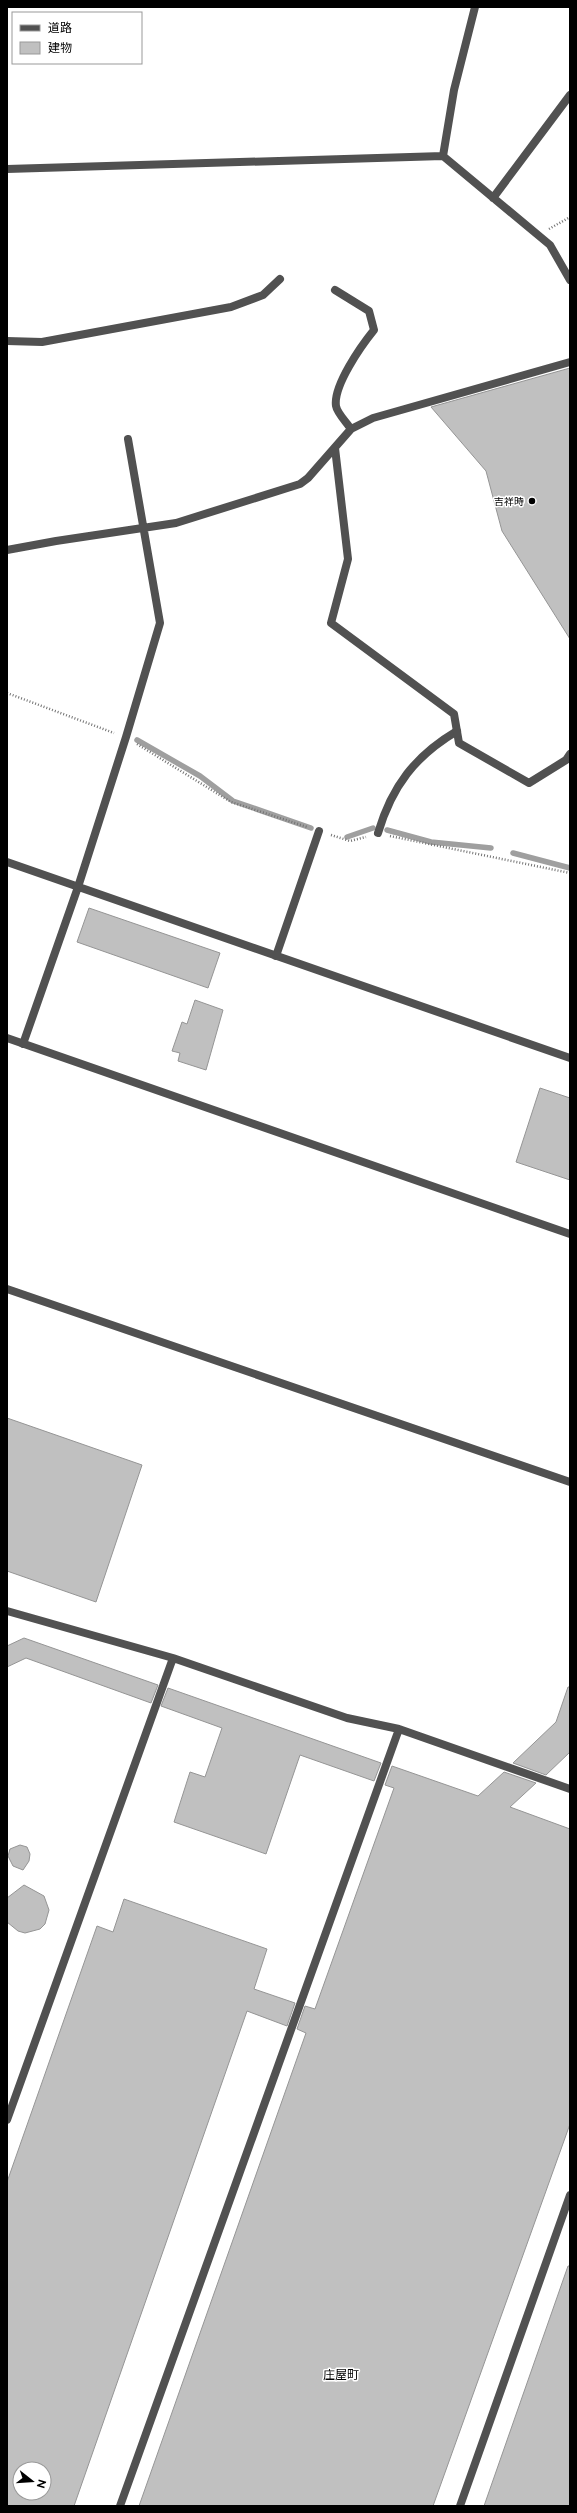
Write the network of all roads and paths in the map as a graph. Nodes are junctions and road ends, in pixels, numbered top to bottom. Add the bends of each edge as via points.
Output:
1 (475, 7) edge
2 (570, 95) edge
3 (443, 156) junction
4 (7, 169) edge
5 (493, 198) junction
6 (570, 217) edge
7 (538, 235) junction
8 (280, 279) dead end
9 (570, 280) edge
10 (335, 290) dead end
11 (7, 341) edge
12 (570, 362) edge
13 (351, 429) junction
14 (128, 439) dead end
15 (335, 448) junction
16 (142, 529) junction
17 (7, 550) edge
18 (7, 693) edge
19 (457, 731) junction
20 (126, 737) junction
21 (570, 754) edge
22 (319, 831) junction
23 (378, 833) junction
24 (7, 862) edge
25 (570, 874) edge
26 (78, 887) junction
27 (276, 956) junction
28 (7, 1038) edge
29 (23, 1044) junction
30 (570, 1058) edge
31 (570, 1234) edge
32 (7, 1289) edge
33 (570, 1482) edge
34 (7, 1611) edge
35 (173, 1658) junction
36 (399, 1729) junction
37 (570, 1788) edge
38 (7, 2120) edge
39 (570, 2195) edge
40 (120, 2506) edge
41 (460, 2506) edge

1 - 3 street via 454,90
2 - 5 street
3 - 4 street
3 - 5 street
5 - 7 street
6 - 7 path
7 - 9 street via 550,245
8 - 11 street via 263,295 231,307 42,342
10 - 13 street via 369,311 374,330 359,348 336,394 336,407
12 - 13 street via 373,418
13 - 15 street
14 - 16 street
15 - 16 street via 300,484 176,523
15 - 19 street via 348,559 331,623 454,714
16 - 17 street
16 - 20 street via 160,623
18 - 20 path
19 - 21 street via 459,743 529,783 566,760
19 - 23 street via 436,744 409,768 383,816
20 - 22 path via 231,802
20 - 26 street
22 - 23 path via 350,841
22 - 27 street
23 - 25 path
24 - 26 street
26 - 27 street
26 - 29 street
27 - 30 street
28 - 29 street
29 - 31 street
32 - 33 street
34 - 35 street
35 - 36 street via 347,1718
35 - 38 street
36 - 37 street
36 - 40 street
39 - 41 street

